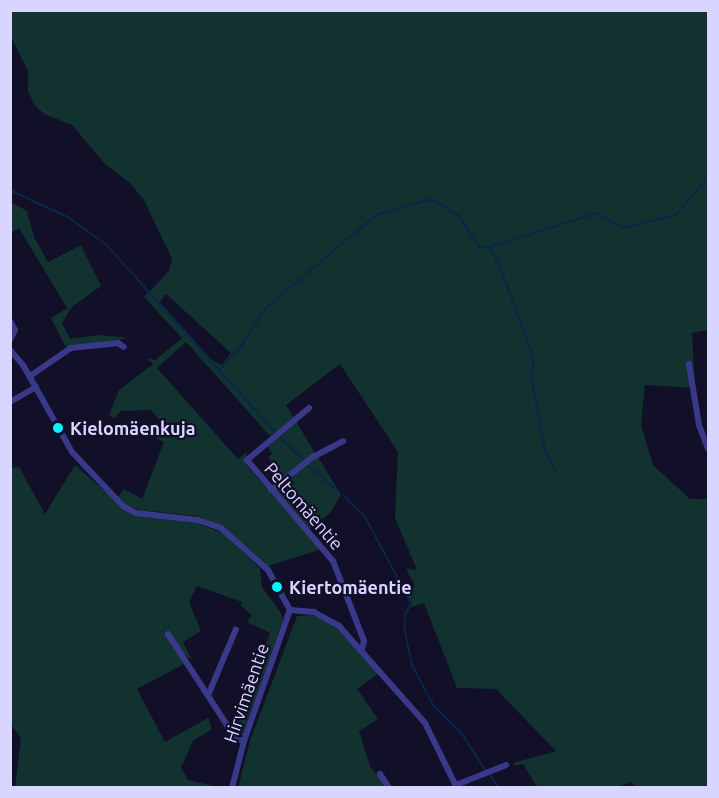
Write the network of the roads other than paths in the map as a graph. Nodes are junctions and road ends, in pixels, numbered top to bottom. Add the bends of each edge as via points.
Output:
1 (10, 321) edge
2 (10, 340) edge
3 (124, 347) dead end
4 (10, 350) edge
5 (689, 364) dead end
6 (30, 376) junction
7 (36, 387) junction
8 (10, 402) edge
9 (309, 408) dead end
10 (343, 441) dead end
11 (708, 448) edge
12 (271, 490) junction
13 (290, 610) junction
14 (236, 629) dead end
15 (168, 634) dead end
16 (362, 649) junction
17 (209, 693) junction
18 (244, 741) junction
19 (506, 765) dead end
20 (380, 774) dead end
21 (456, 786) edge
22 (232, 788) edge
23 (389, 788) edge

1 - 2 street via 15,330
3 - 6 street via 118,344 71,348
4 - 6 street
5 - 11 street via 699,425
6 - 7 street
7 - 8 street
7 - 13 street via 72,452 123,506 136,513 198,520 221,528 268,570
9 - 12 street, Peltomäentie via 249,454 248,465
10 - 12 street via 313,457
12 - 16 street, Peltomäentie via 333,561 364,641
13 - 16 street via 331,618
13 - 18 street, Hirvimäentie
14 - 17 street
15 - 17 street
16 - 21 street via 425,723
17 - 18 street via 236,738
18 - 22 street, Hirvimäentie
19 - 21 street
20 - 23 street

